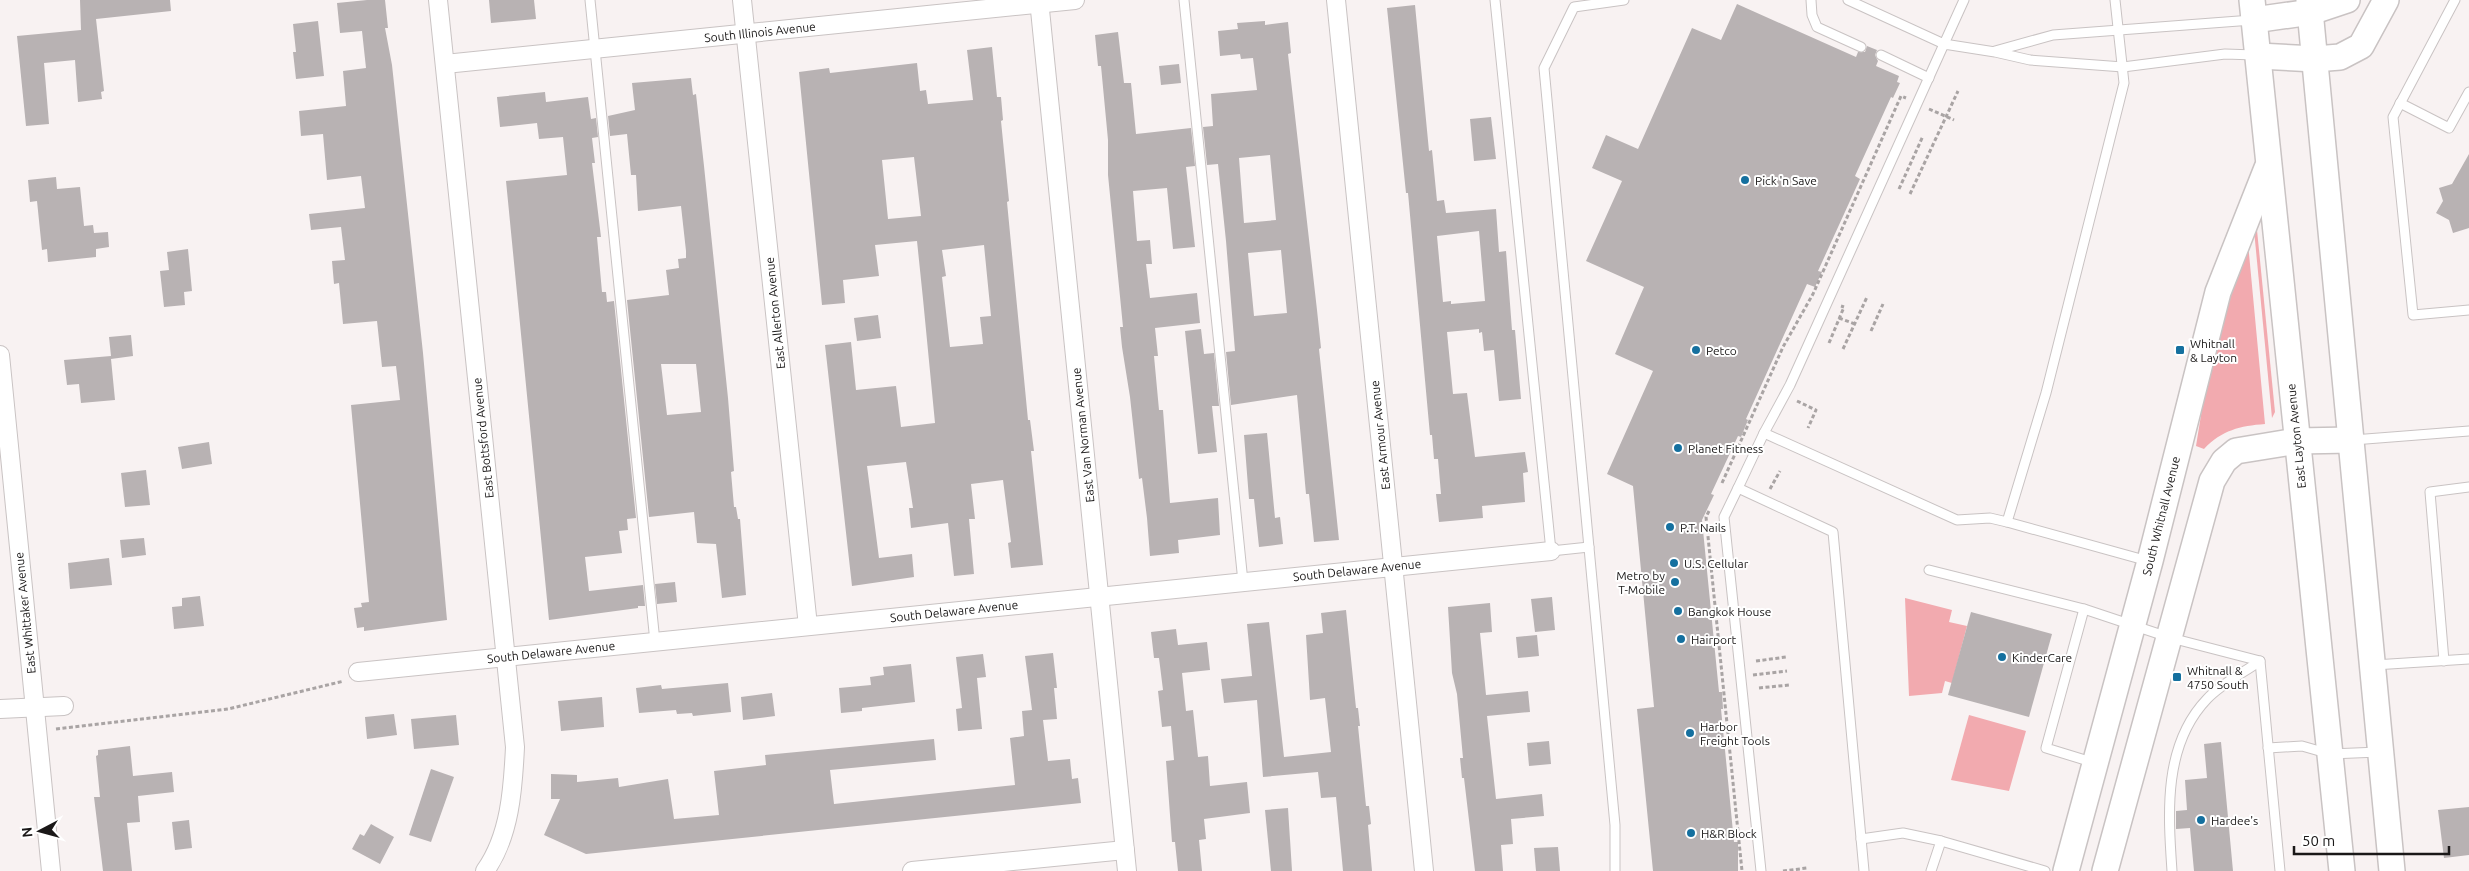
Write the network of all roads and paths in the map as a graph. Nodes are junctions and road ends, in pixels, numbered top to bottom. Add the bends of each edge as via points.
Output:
1 (438, 0) edge
2 (590, 0) edge
3 (742, 0) edge
4 (1075, 0) edge
5 (1184, 0) edge
6 (1336, 0) edge
7 (1495, 0) edge
8 (1624, 0) edge
9 (1811, 0) edge
10 (1848, 0) edge
11 (1964, 0) edge
12 (2115, 0) edge
13 (2346, 0) edge
14 (2386, 0) edge
15 (2455, 0) edge
16 (1039, 2) edge
17 (2310, 6) edge
18 (2253, 10) edge
19 (2119, 31) junction
20 (746, 34) junction
21 (1944, 44) junction
22 (1861, 46) dead end
23 (594, 49) junction
24 (1995, 52) junction
25 (1881, 55) dead end
26 (2258, 56) junction
27 (2315, 59) junction
28 (445, 64) junction
29 (2123, 67) junction
30 (1929, 78) junction
31 (1958, 91) dead end
32 (2469, 92) edge
33 (1901, 96) dead end
34 (2400, 103) junction
35 (1923, 136) dead end
36 (2268, 166) junction
37 (1899, 189) dead end
38 (1910, 194) dead end
39 (1867, 296) dead end
40 (1883, 304) dead end
41 (2469, 310) edge
42 (1839, 318) dead end
43 (1855, 324) junction
44 (1871, 331) dead end
45 (1843, 349) dead end
46 (0, 355) edge
47 (2469, 431) edge
48 (1764, 433) junction
49 (2351, 440) junction
50 (2297, 442) junction
51 (2469, 487) edge
52 (1738, 488) junction
53 (1718, 492) dead end
54 (1710, 509) dead end
55 (2007, 522) junction
56 (1589, 547) junction
57 (1551, 551) junction
58 (2150, 561) junction
59 (1393, 567) junction
60 (1929, 570) dead end
61 (1243, 582) junction
62 (1099, 596) junction
63 (2084, 609) junction
64 (808, 626) junction
65 (2133, 626) junction
66 (2171, 638) junction
67 (655, 642) junction
68 (505, 657) junction
69 (1786, 657) dead end
70 (2469, 659) edge
71 (1756, 660) dead end
72 (2260, 661) junction
73 (2444, 661) junction
74 (2372, 666) junction
75 (1787, 671) dead end
76 (358, 672) joint
77 (1752, 675) dead end
78 (1789, 685) dead end
79 (1759, 688) dead end
80 (64, 706) dead end
81 (34, 707) junction
82 (0, 710) edge
83 (56, 729) dead end
84 (2268, 748) junction
85 (2380, 752) junction
86 (2330, 754) junction
87 (2096, 764) junction
88 (2333, 779) junction
89 (1861, 839) junction
90 (1940, 842) junction
91 (1125, 850) junction
92 (2010, 862) junction
93 (1807, 868) dead end
94 (51, 871) edge
95 (485, 871) edge
96 (912, 871) edge
97 (1127, 871) edge
98 (1424, 871) edge
99 (1615, 871) edge
100 (1742, 871) edge
101 (1761, 871) edge
102 (1783, 871) edge
103 (1864, 871) edge
104 (1931, 871) edge
105 (2007, 871) edge
106 (2045, 871) edge
107 (2066, 871) edge
108 (2105, 871) edge
109 (2172, 871) edge
110 (2280, 871) edge
111 (2342, 871) edge
112 (2356, 871) edge
113 (2392, 871) edge

1 - 28 street, East Bottsford Avenue
2 - 23 lane
3 - 20 street, East Allerton Avenue
4 - 16 street, South Illinois Avenue
5 - 61 lane
6 - 59 street, East Armour Avenue
7 - 57 lane
8 - 56 lane via 1574,7 1544,68
9 - 22 lane via 1817,27
10 - 21 lane
11 - 21 lane
12 - 19 lane
13 - 17 main road
14 - 27 main road via 2361,46 2340,57
15 - 34 lane
16 - 20 street, South Illinois Avenue
16 - 62 street, East Van Norman Avenue
17 - 18 main road
17 - 27 main road
18 - 19 lane
18 - 26 main road, East Layton Avenue
19 - 24 lane via 2054,35
19 - 29 lane
20 - 23 street, South Illinois Avenue
20 - 64 street, East Allerton Avenue
21 - 24 lane
21 - 30 lane
23 - 28 street, South Illinois Avenue
23 - 67 lane
24 - 29 lane via 2030,60
25 - 30 lane
26 - 27 main road
26 - 29 lane via 2225,54
26 - 36 main road, East Layton Avenue
27 - 49 main road
28 - 68 street, East Bottsford Avenue
29 - 55 lane via 2124,83 2046,393
30 - 48 lane via 1790,385
31 - 38 path
32 - 34 lane via 2449,128
33 - 53 path via 1813,294 1783,347
34 - 41 lane via 2393,117 2414,314
35 - 37 path
36 - 50 main road, East Layton Avenue
36 - 58 main road, South Whitnall Avenue via 2218,292
39 - 43 path
40 - 44 path
42 - 43 path
43 - 45 path
46 - 81 street, East Whittaker Avenue
47 - 49 lane
48 - 52 lane
48 - 55 lane via 1957,520 1990,518
49 - 50 main road
49 - 74 main road
50 - 66 main road via 2236,451 2224,461 2212,481
50 - 86 main road, East Layton Avenue
51 - 73 lane via 2430,492
52 - 89 lane via 1834,532
52 - 101 lane via 1724,517
54 - 100 path via 1706,517
55 - 58 lane
56 - 57 lane
56 - 99 lane via 1615,825
57 - 59 street, South Delaware Avenue
58 - 65 main road, South Whitnall Avenue
59 - 61 street, South Delaware Avenue
59 - 98 street, East Armour Avenue
60 - 63 lane
61 - 62 street, South Delaware Avenue
62 - 64 street, South Delaware Avenue
62 - 91 street, East Van Norman Avenue
63 - 65 lane
63 - 87 lane via 2046,748
64 - 67 street, South Delaware Avenue
65 - 66 lane
65 - 87 main road, South Whitnall Avenue
66 - 72 lane
66 - 108 main road
67 - 68 street, South Delaware Avenue
68 - 76 street, South Delaware Avenue
68 - 95 street, East Bottsford Avenue via 515,748 512,796 504,830
69 - 71 path
70 - 73 lane
72 - 84 lane
72 - 109 lane via 2208,697 2191,717 2179,745 2168,813
73 - 74 lane
74 - 85 main road
75 - 77 path
76 - 83 path via 351,680 228,709
78 - 79 path
80 - 81 street
81 - 82 street
81 - 94 street, East Whittaker Avenue
84 - 86 lane via 2302,746
84 - 110 lane
85 - 86 lane
85 - 113 main road
86 - 88 main road, East Layton Avenue
87 - 107 main road, South Whitnall Avenue
88 - 111 main road, East Layton Avenue
88 - 112 main road
89 - 90 lane via 1902,833
89 - 103 lane
90 - 92 lane
90 - 104 lane
91 - 96 street
91 - 97 street, East Van Norman Avenue
92 - 105 lane
92 - 106 lane
93 - 102 path

